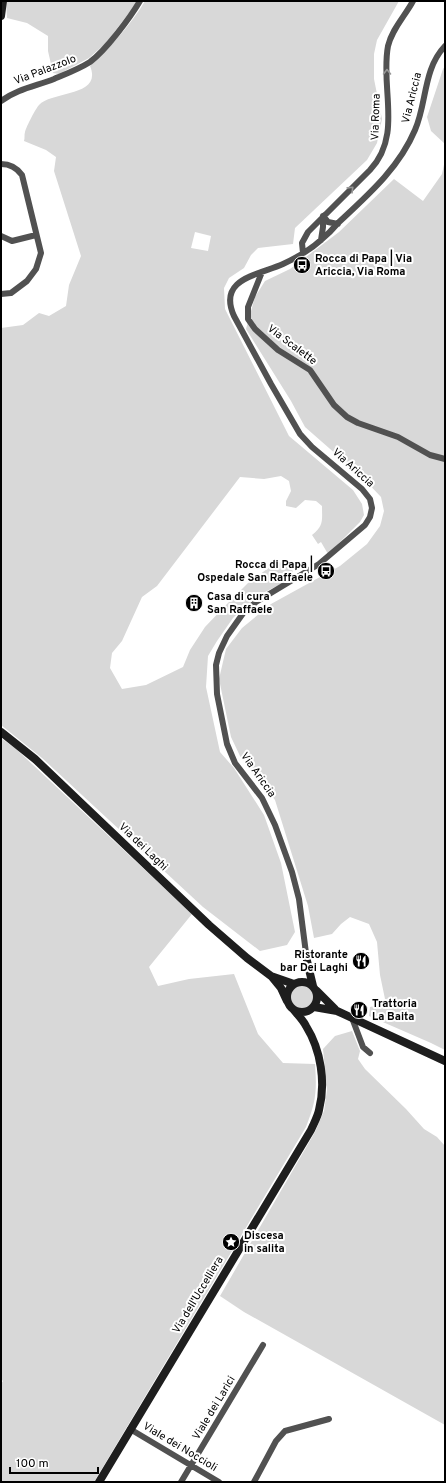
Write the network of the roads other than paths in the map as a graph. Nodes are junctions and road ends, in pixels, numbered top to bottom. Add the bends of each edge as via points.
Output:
1 (3, 1) edge
2 (140, 1) edge
3 (414, 1) edge
4 (1, 16) edge
5 (445, 46) edge
6 (1, 101) edge
7 (1, 164) edge
8 (323, 216) junction
9 (338, 224) junction
10 (36, 235) junction
11 (1, 236) edge
12 (321, 240) junction
13 (303, 253) junction
14 (262, 272) junction
15 (1, 294) edge
16 (445, 458) edge
17 (1, 732) edge
18 (307, 961) junction
19 (271, 976) junction
20 (296, 983) junction
21 (315, 989) junction
22 (288, 1001) junction
23 (312, 1008) junction
24 (293, 1009) junction
25 (337, 1011) junction
26 (352, 1018) junction
27 (307, 1027) junction
28 (370, 1053) dead end
29 (445, 1061) edge
30 (263, 1345) dead end
31 (328, 1419) dead end
32 (130, 1429) junction
33 (191, 1465) junction
34 (99, 1482) edge
35 (181, 1482) edge
36 (219, 1482) edge
37 (254, 1482) edge

1 - 4 main road
2 - 6 street, Via Palazzolo via 122,27 90,62 53,79 17,91
8 -> 3 street, Via Roma via 382,155 388,126 389,44 394,30
5 - 9 street, Via Ariccia via 430,72 420,118 407,146 377,186
7 - 10 street via 15,168 22,175
8 - 9 street via 328,222
8 - 12 street
8 - 13 street, Via Roma via 305,236
9 - 12 street, Via Ariccia
10 - 11 street via 12,241
10 - 15 street via 40,253 36,269 18,289
12 - 13 street, Via Ariccia
13 - 14 street, Via Ariccia
14 - 16 street, Via Scalette via 248,307 248,319 255,329 276,348 310,370 334,405 349,418 398,437 430,456
14 - 18 street, Via Ariccia via 245,278 235,286 230,300 233,314 298,431 312,447 362,489 370,499 372,508 365,525 334,552 304,575 256,602 242,614 222,645 216,665 217,694 227,744 235,763 262,798 276,825 299,900
17 - 19 main road, Via dei Laghi via 35,759 228,942
18 - 20 main road
18 - 21 main road, Via Ariccia
19 - 20 main road, Via dei Laghi
19 - 22 main road, Via dei Laghi
20 - 21 main road via 305,982
20 - 22 main road via 291,986
21 - 23 main road via 317,1000
21 - 25 main road
22 - 24 main road
23 - 24 main road via 302,1012
23 - 25 main road
23 - 27 main road
24 - 27 main road, Via dell'Uccelliera
25 - 26 main road
26 - 28 street via 363,1047
26 - 29 main road
27 - 32 main road, Via dell'Uccelliera via 321,1064 322,1090 319,1110 311,1130
30 - 33 street, Viale dei Larici
31 - 37 street via 285,1431 276,1441
32 - 33 street, Viale dei Noccioli
32 - 34 main road, Via dell'Uccelliera
33 - 35 street, Viale dei Larici
33 - 36 street, Viale dei Noccioli

